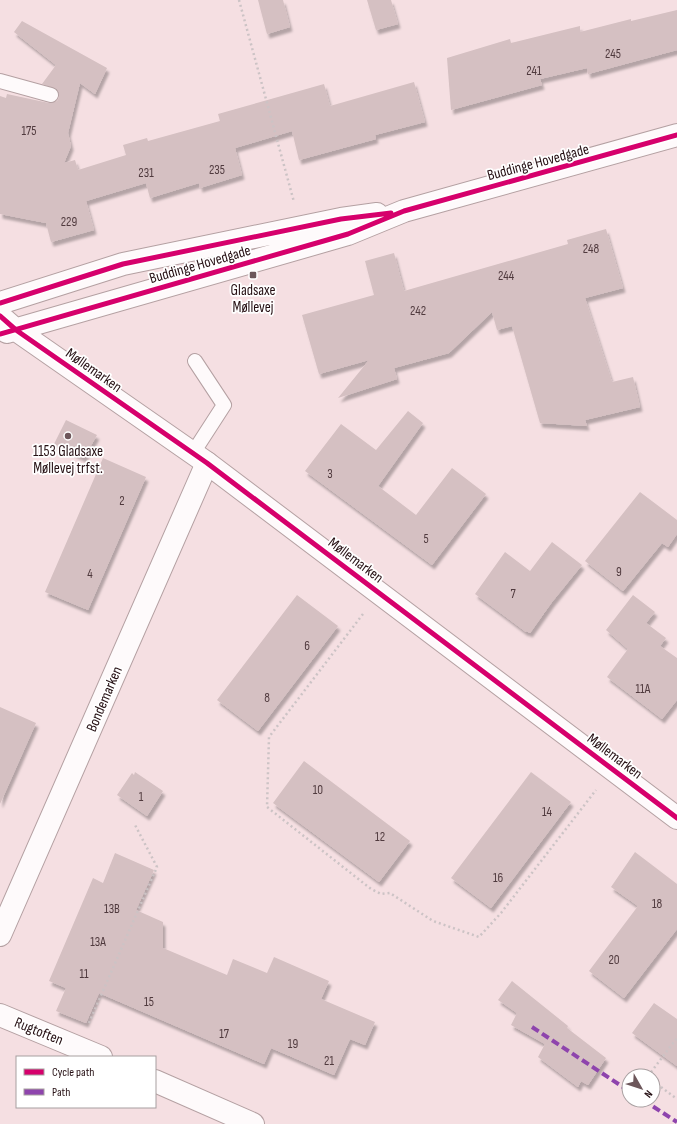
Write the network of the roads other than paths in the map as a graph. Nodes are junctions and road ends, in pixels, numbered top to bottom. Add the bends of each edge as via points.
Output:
1 (0, 81) edge
2 (51, 95) dead end
3 (677, 135) edge
4 (404, 211) junction
5 (0, 303) edge
6 (5, 327) edge
7 (195, 361) dead end
8 (200, 458) junction
9 (677, 818) edge
10 (0, 935) edge
11 (0, 1015) edge
12 (99, 1056) edge
13 (156, 1081) edge
14 (253, 1124) edge

1 - 2 lane
3 - 4 street, Buddinge Hovedgade
4 - 5 street, Buddinge Hovedgade via 341,219 123,264
4 - 6 street, Buddinge Hovedgade via 348,234
6 - 8 street, Møllemarken
7 - 8 lane via 224,405
8 - 9 street, Møllemarken
8 - 10 street, Bondemarken
11 - 12 street, Rugtoften
13 - 14 street

